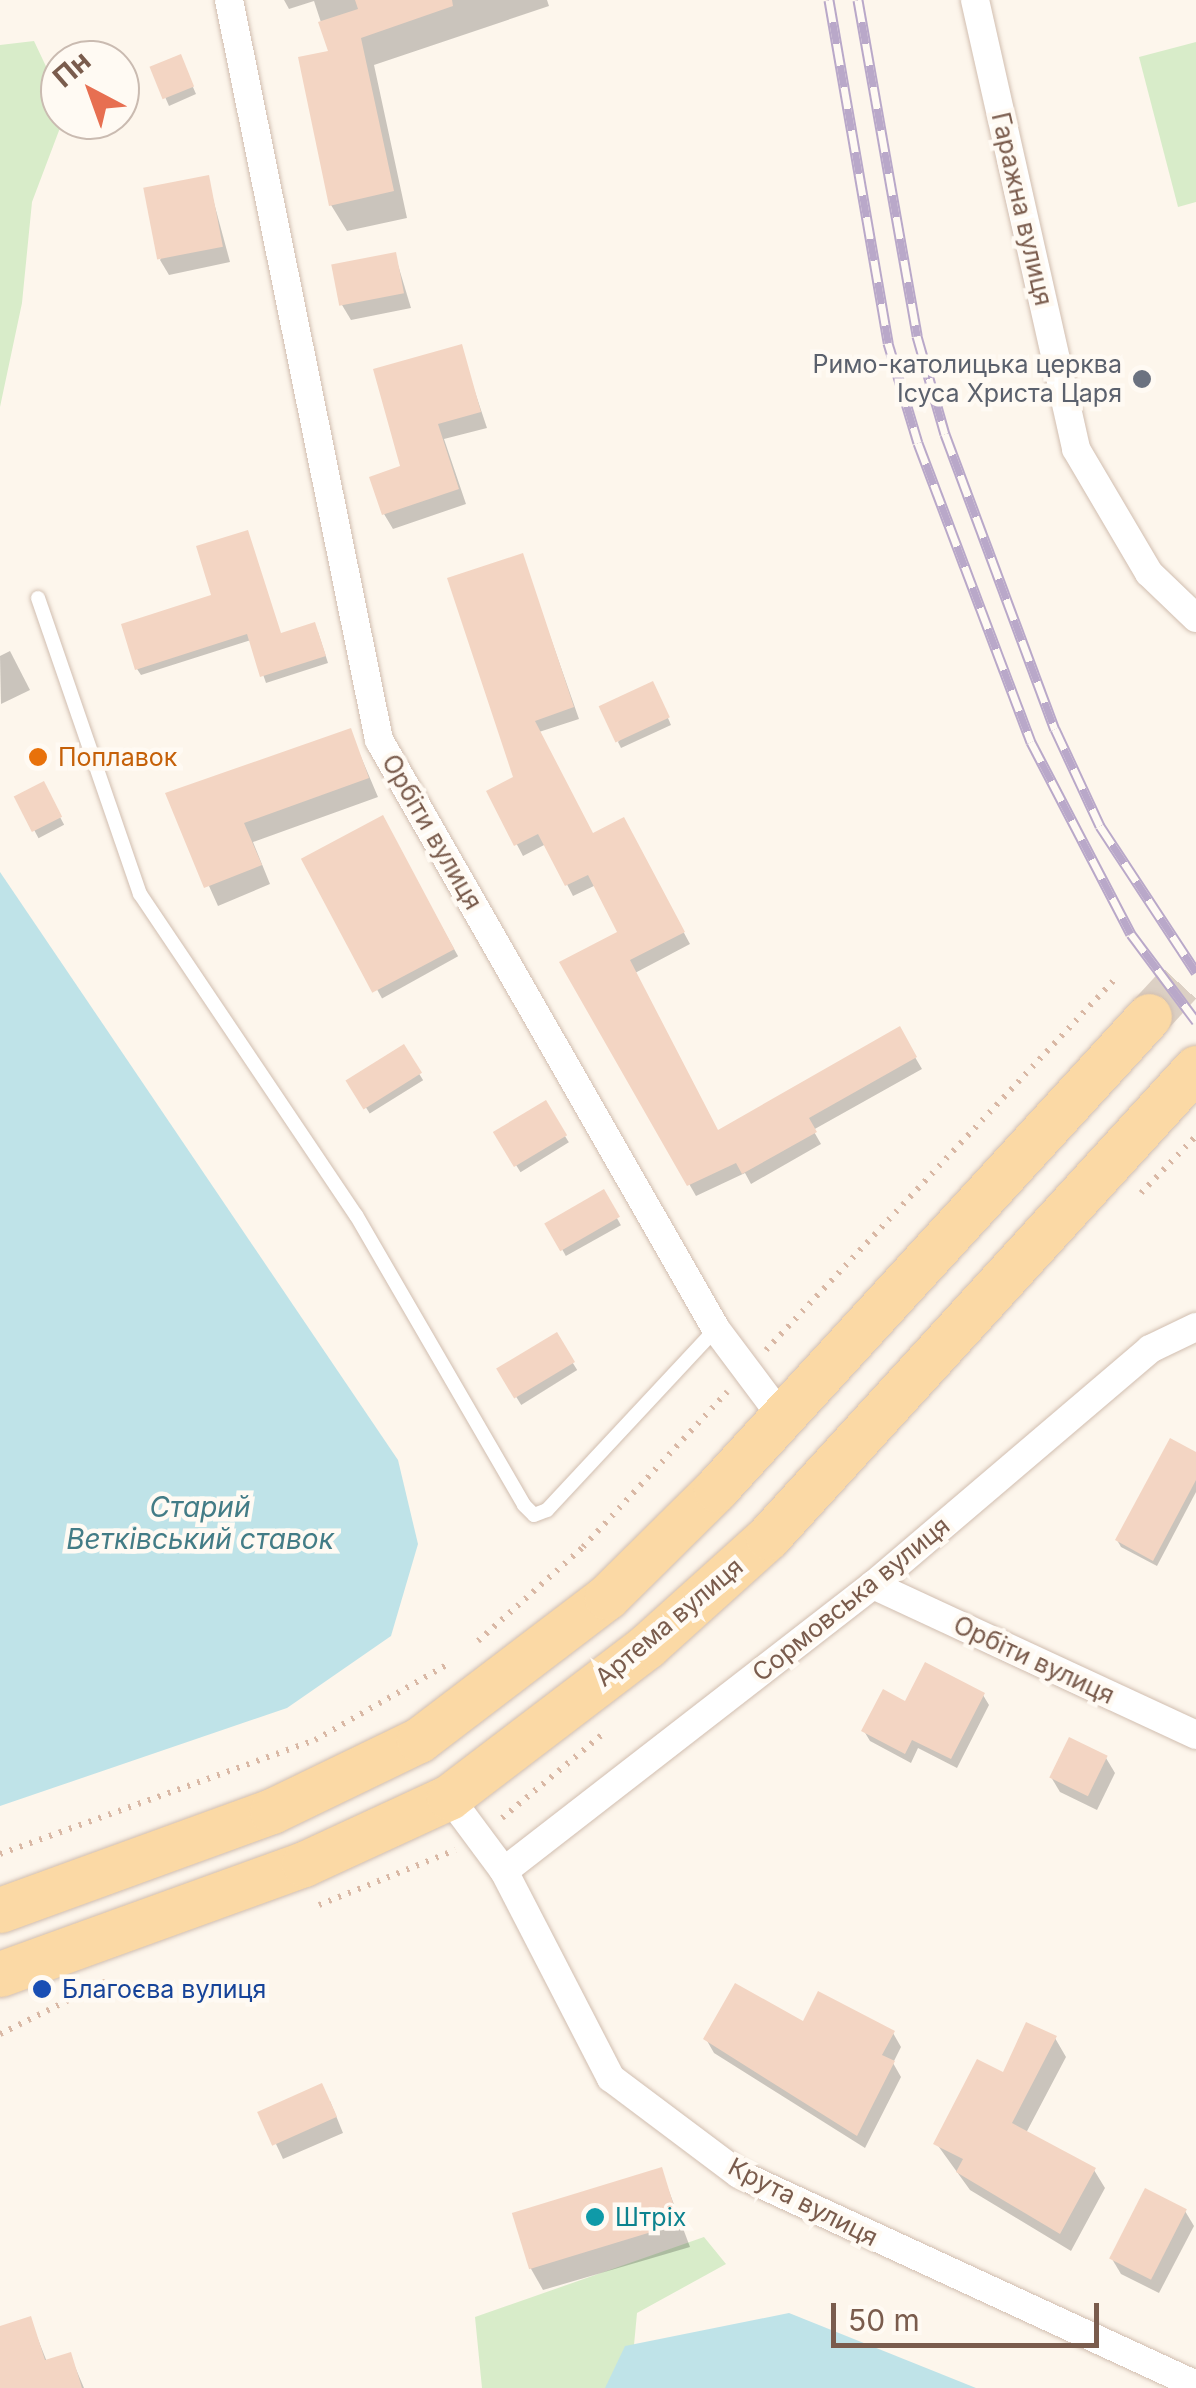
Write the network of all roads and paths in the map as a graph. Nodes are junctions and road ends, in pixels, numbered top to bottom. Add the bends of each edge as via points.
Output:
1 (229, 0) edge
2 (975, 0) edge
3 (38, 598) dead end
4 (1196, 618) edge
5 (1149, 1016) tunnel mouth
6 (1196, 1068) edge
7 (1196, 1327) edge
8 (716, 1328) junction
9 (781, 1416) junction
10 (873, 1585) junction
11 (1196, 1736) edge
12 (449, 1797) junction
13 (504, 1871) junction
14 (0, 1910) edge
15 (0, 1974) edge
16 (1196, 2385) edge

1 - 8 street, Орбіти вулиця via 379,740
2 - 4 street, Гаражна вулиця via 1076,449 1149,572
3 - 8 lane via 140,894 356,1215 524,1505 534,1514 547,1510
5 - 9 main road
6 - 12 main road, Артема вулиця via 768,1536 647,1646
7 - 10 street, Сормовська вулиця via 1150,1349
8 - 9 street, Орбіти вулиця
9 - 14 main road via 607,1596 420,1740 272,1811
10 - 11 street, Орбіти вулиця
10 - 13 street, Сормовська вулиця
12 - 13 street, Крута вулиця
12 - 15 main road, Артема вулиця via 304,1864
13 - 16 street, Крута вулиця via 611,2078 740,2174

